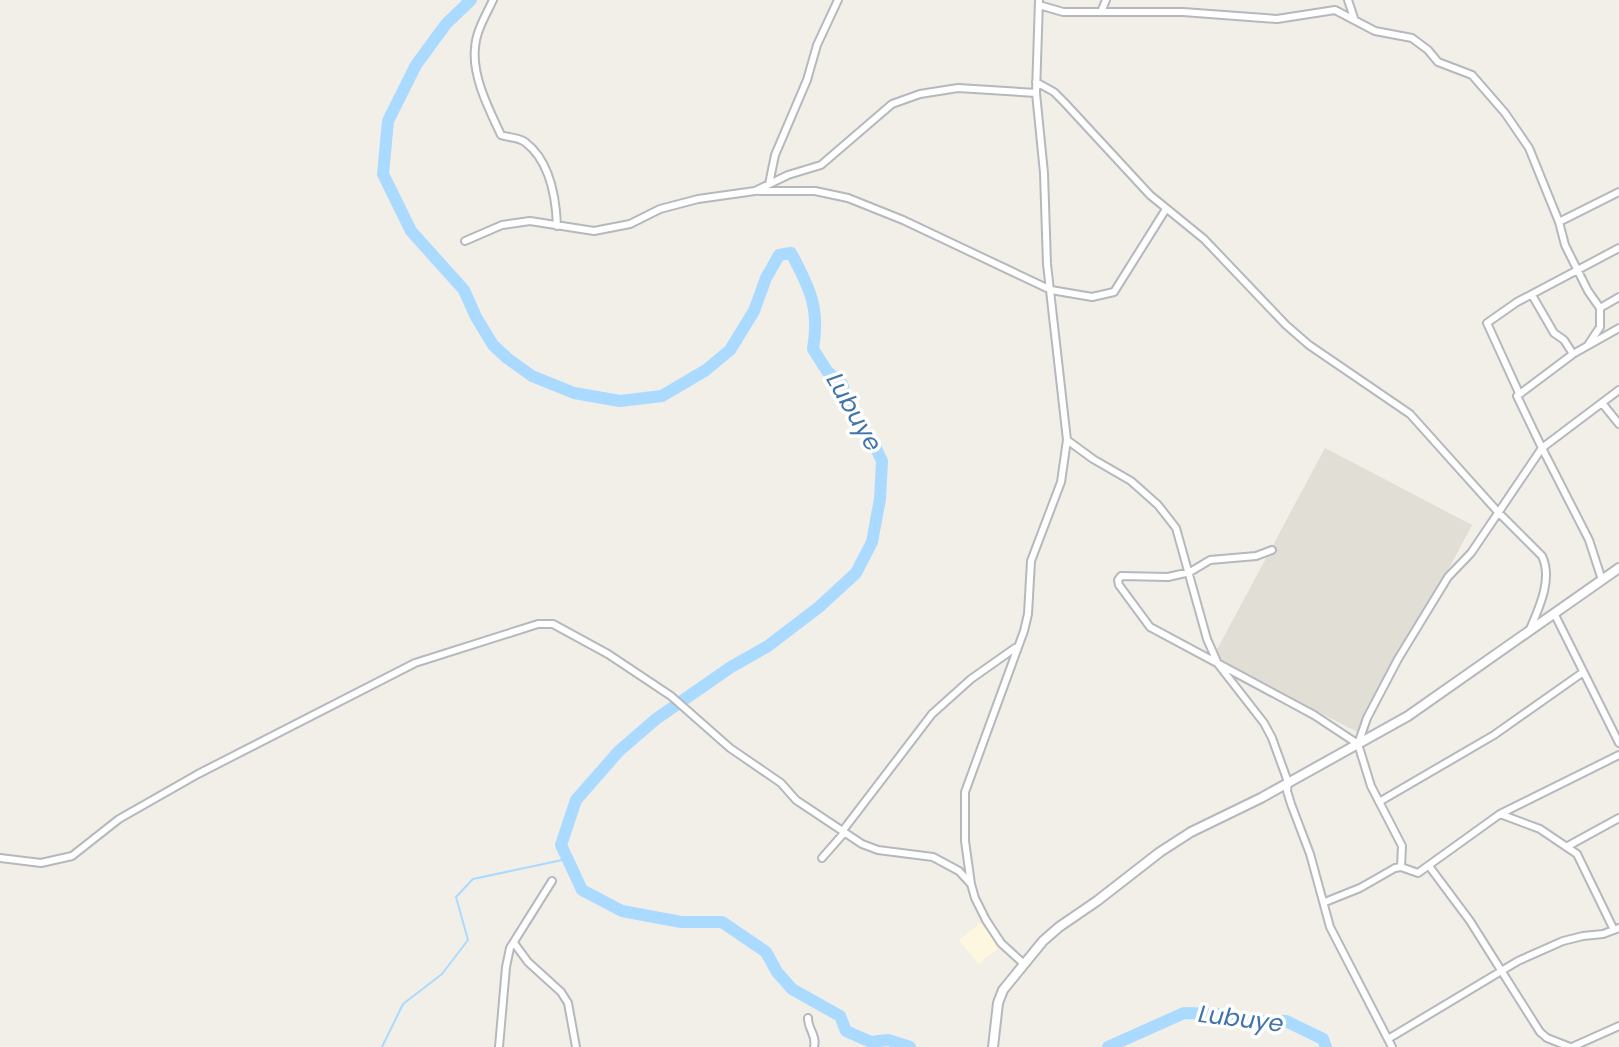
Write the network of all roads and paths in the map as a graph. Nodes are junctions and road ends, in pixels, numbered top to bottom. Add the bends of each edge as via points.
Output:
1 (493, 0) edge
2 (838, 0) edge
3 (1106, 0) edge
4 (1348, 0) edge
5 (1039, 2) edge
6 (1101, 12) junction
7 (1354, 18) junction
8 (1036, 82) junction
9 (1036, 93) junction
10 (769, 184) junction
11 (755, 191) junction
12 (1619, 192) edge
13 (1166, 209) junction
14 (1559, 222) junction
15 (557, 226) junction
16 (465, 241) dead end
17 (1619, 248) edge
18 (1578, 270) junction
19 (1051, 290) junction
20 (1532, 295) junction
21 (1619, 297) edge
22 (1600, 308) junction
23 (1618, 330) edge
24 (1585, 349) junction
25 (1573, 354) junction
26 (1619, 390) edge
27 (1519, 393) junction
28 (1602, 403) junction
29 (1619, 424) edge
30 (1067, 440) junction
31 (1542, 448) junction
32 (1498, 512) junction
33 (1272, 550) dead end
34 (1619, 568) edge
35 (1190, 572) junction
36 (1602, 580) junction
37 (1555, 615) junction
38 (1528, 633) junction
39 (1017, 647) junction
40 (1218, 664) junction
41 (1582, 673) junction
42 (1619, 743) edge
43 (1358, 744) junction
44 (1619, 755) edge
45 (1288, 782) junction
46 (1379, 802) junction
47 (1500, 814) junction
48 (1619, 818) edge
49 (844, 833) junction
50 (1568, 846) junction
51 (0, 858) edge
52 (822, 858) dead end
53 (1429, 866) junction
54 (1401, 867) junction
55 (552, 881) dead end
56 (971, 884) junction
57 (1325, 902) junction
58 (1617, 929) edge
59 (514, 943) junction
60 (1024, 964) junction
61 (1502, 970) junction
62 (808, 1018) dead end
63 (1619, 1027) edge
64 (1388, 1039) junction
65 (499, 1047) edge
66 (576, 1047) edge
67 (814, 1047) edge
68 (993, 1047) edge
69 (1392, 1047) edge
70 (1571, 1047) edge

1 - 15 street via 475,44 479,79 501,135 526,143 542,164 557,206
2 - 10 street via 775,155
3 - 6 street
4 - 7 street
5 - 6 street via 1063,12
5 - 8 street
6 - 7 street via 1277,19 1335,10
7 - 14 street via 1375,31 1412,38 1438,62 1472,75 1529,148
8 - 9 street
8 - 13 street via 1054,92
9 - 10 street via 958,88 920,94 892,104 821,165
9 - 19 street
10 - 11 street
11 - 15 street via 698,199 594,231
11 - 19 street via 815,191 848,198
12 - 14 street
13 - 19 street via 1114,292 1092,297
13 - 32 street via 1204,239 1309,345 1410,414
14 - 18 street
15 - 16 street via 530,221 502,225
17 - 18 street
18 - 20 street
18 - 22 street
19 - 30 street
20 - 25 street
20 - 27 street via 1487,323
21 - 22 street
22 - 24 street via 1600,327
23 - 24 street
24 - 25 street
25 - 27 street
26 - 28 street
27 - 31 street
28 - 29 street
28 - 31 street
30 - 35 street via 1158,505 1176,528
30 - 39 street via 1061,482 1031,561 1028,614
31 - 32 street
31 - 36 street via 1589,540
32 - 38 street via 1546,564 1543,593
32 - 43 street via 1448,577 1398,659
33 - 35 street via 1210,560
34 - 36 street
35 - 40 street
35 - 40 street via 1118,580 1150,627
36 - 37 street
37 - 38 street
37 - 41 street
38 - 43 street
39 - 49 street via 932,714
39 - 56 street via 965,792
40 - 43 street
40 - 45 street via 1264,723
41 - 42 street
41 - 46 street via 1494,735
43 - 45 street
43 - 46 street
44 - 47 street
45 - 57 street
45 - 60 street via 1160,852 1059,927
46 - 54 street via 1402,846
47 - 50 street
47 - 53 street
48 - 50 street
49 - 51 street via 730,748 671,696 553,624 538,624 415,663 119,819 72,856 41,863
49 - 52 street
49 - 56 street via 878,850 933,857
50 - 58 street
53 - 54 street via 1418,873
53 - 61 street
54 - 57 street
55 - 59 street
56 - 60 street via 1001,943
57 - 64 street via 1335,938
58 - 61 street via 1563,941
59 - 65 street via 506,967
59 - 66 street via 568,1003
60 - 68 street via 998,1003
61 - 64 street
61 - 70 street via 1540,1032
62 - 67 street
63 - 70 street
64 - 69 street

